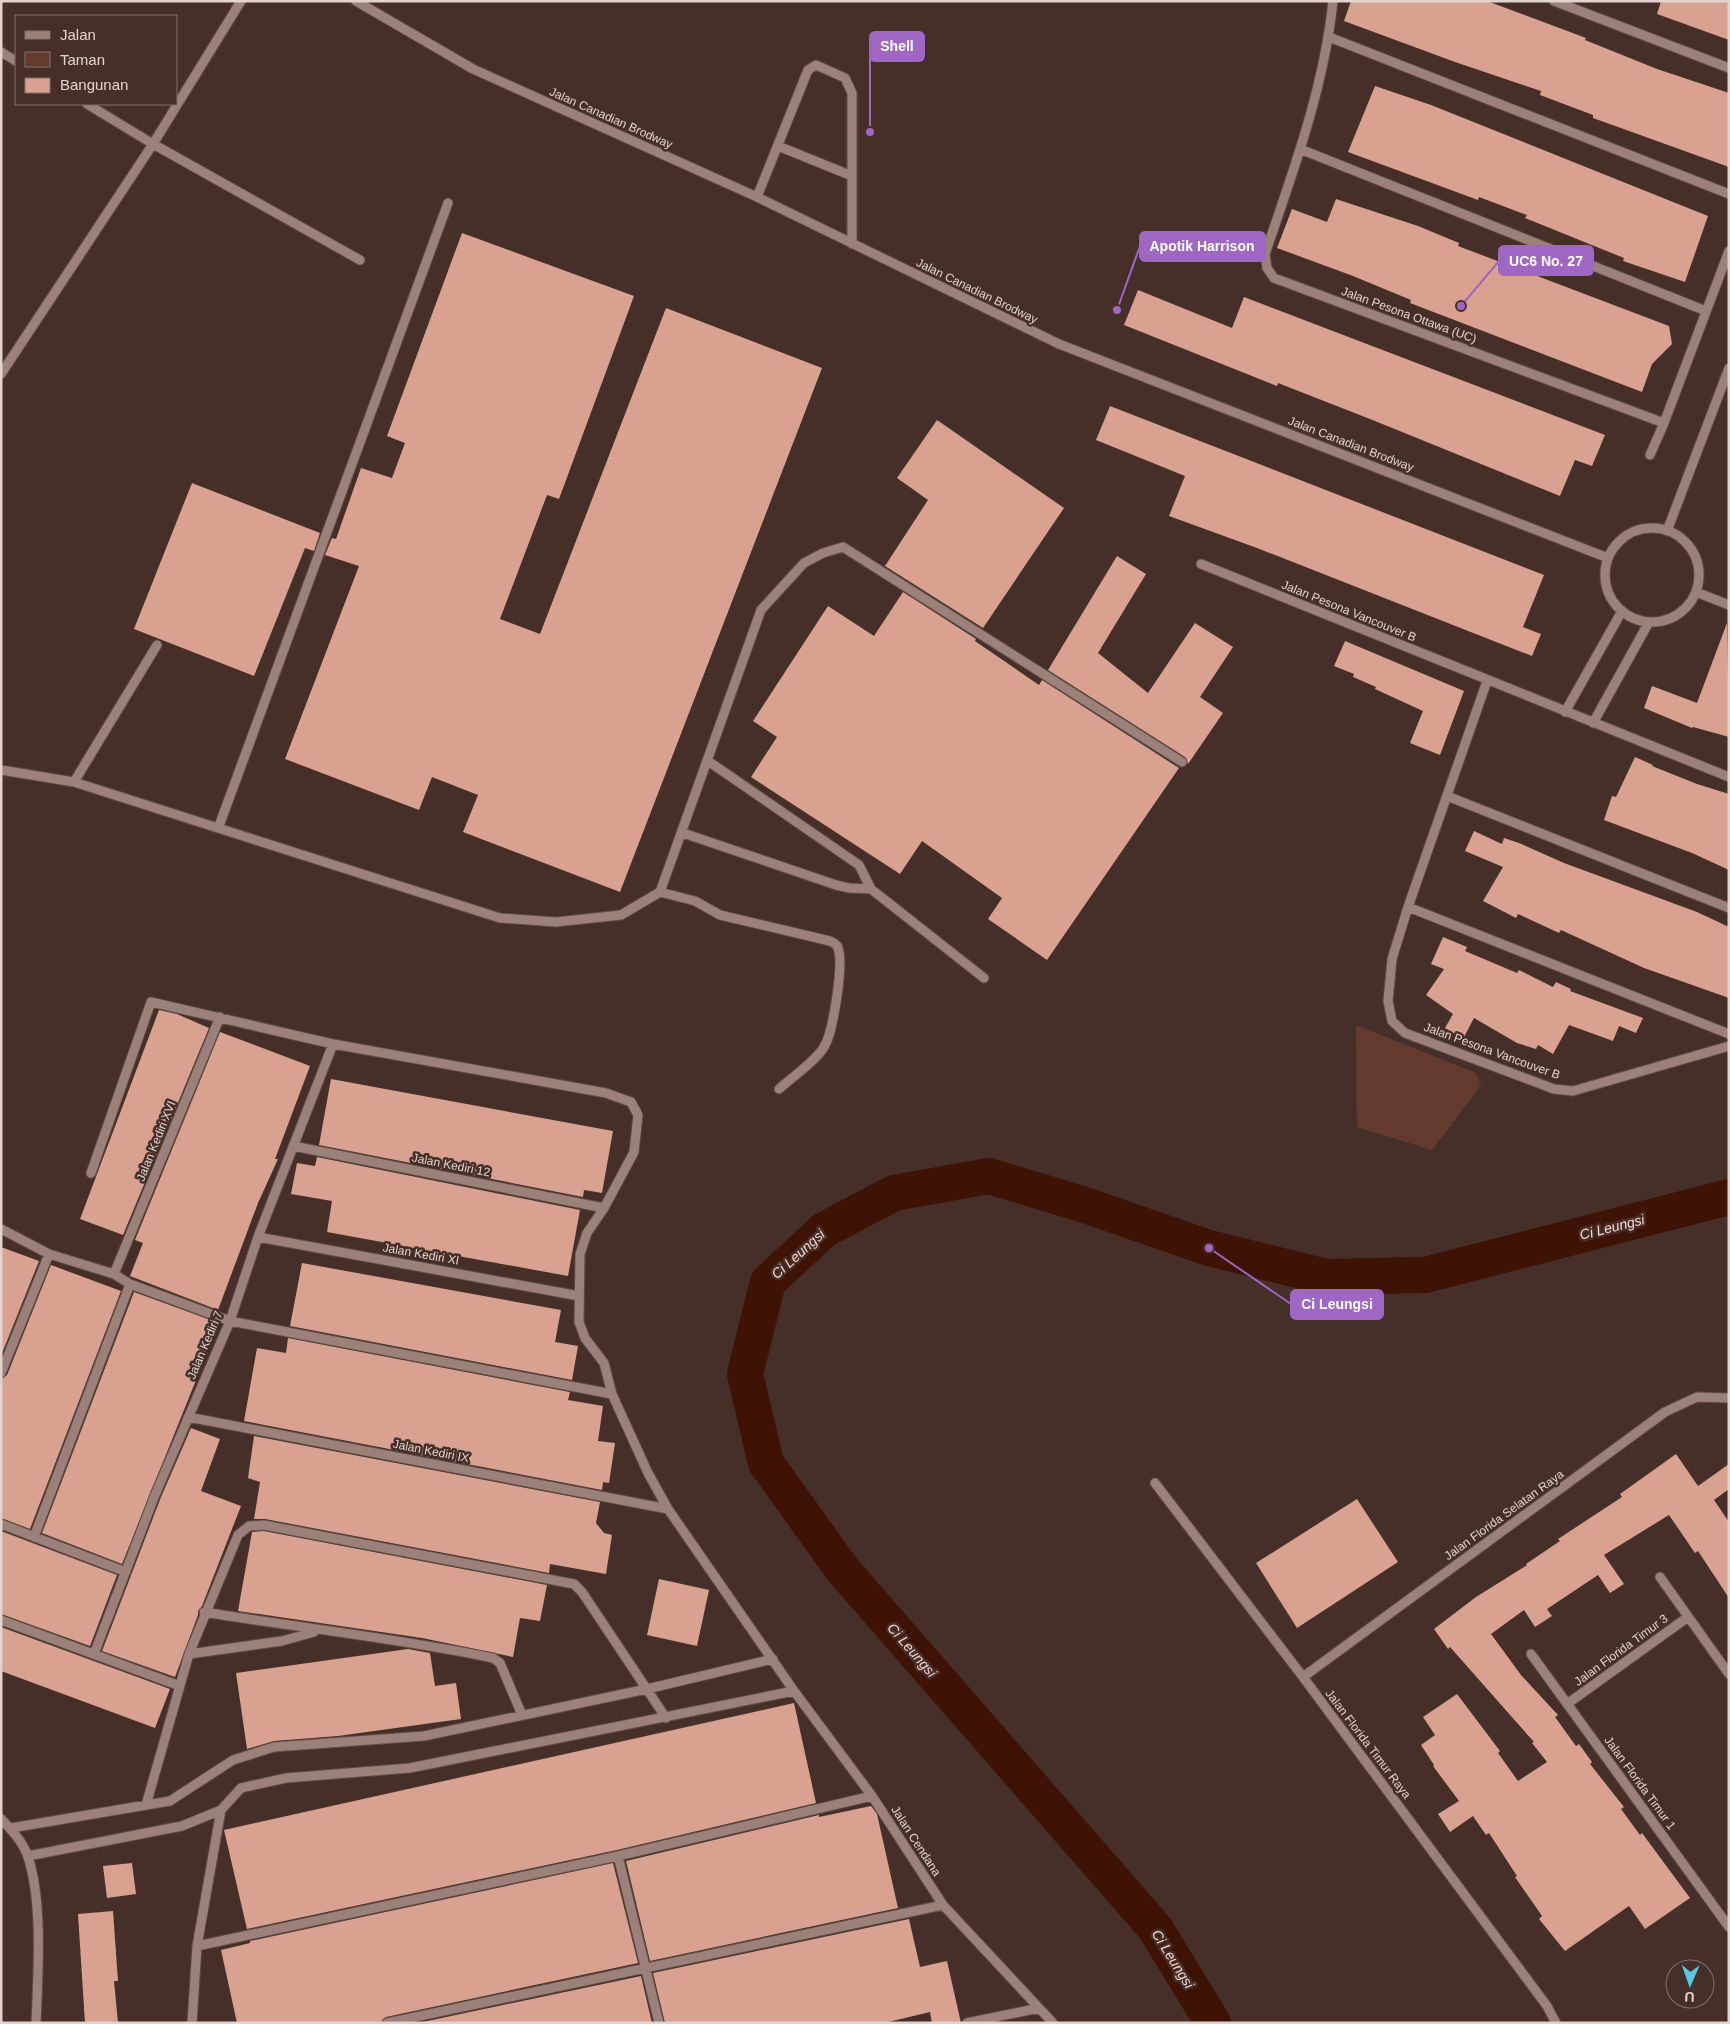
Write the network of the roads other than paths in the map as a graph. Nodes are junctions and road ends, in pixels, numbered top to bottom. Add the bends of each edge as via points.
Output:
1 (241, 1) edge
2 (356, 1) edge
3 (1333, 1) edge
4 (1554, 1) edge
5 (1329, 37) junction
6 (1, 52) edge
7 (15, 60) edge
8 (1729, 68) edge
9 (178, 103) edge
10 (89, 105) edge
11 (177, 105) edge
12 (153, 144) junction
13 (778, 146) junction
14 (1300, 149) junction
15 (852, 176) junction
16 (1729, 194) edge
17 (757, 197) junction
18 (448, 203) dead end
19 (852, 244) junction
20 (1729, 251) edge
21 (360, 260) dead end
22 (1706, 311) junction
23 (1729, 368) edge
24 (1, 374) edge
25 (1664, 423) junction
26 (1650, 455) dead end
27 (1667, 531) junction
28 (1608, 558) junction
29 (1201, 564) dead end
30 (1696, 592) junction
31 (1729, 605) edge
32 (1622, 611) junction
33 (1649, 622) junction
34 (157, 645) dead end
35 (1487, 681) junction
36 (1565, 712) junction
37 (1593, 723) junction
38 (708, 761) junction
39 (1182, 762) dead end
40 (1, 770) edge
41 (1729, 777) edge
42 (74, 782) junction
43 (1447, 796) junction
44 (219, 826) junction
45 (682, 833) junction
46 (871, 889) junction
47 (660, 892) junction
48 (1408, 907) junction
49 (1729, 908) edge
50 (984, 978) dead end
51 (220, 1017) junction
52 (1729, 1034) edge
53 (333, 1044) junction
54 (1729, 1046) edge
55 (778, 1089) dead end
56 (293, 1146) junction
57 (91, 1172) dead end
58 (604, 1208) junction
59 (1, 1229) edge
60 (258, 1237) junction
61 (49, 1254) junction
62 (114, 1274) junction
63 (130, 1284) junction
64 (579, 1296) junction
65 (230, 1321) junction
66 (1, 1373) edge
67 (612, 1394) junction
68 (1729, 1398) edge
69 (188, 1417) junction
70 (1155, 1483) dead end
71 (668, 1509) junction
72 (1, 1524) edge
73 (34, 1537) junction
74 (126, 1572) junction
75 (1660, 1577) dead end
76 (204, 1612) junction
77 (1688, 1617) junction
78 (1, 1620) edge
79 (318, 1631) junction
80 (94, 1654) junction
81 (189, 1654) junction
82 (1531, 1654) dead end
83 (773, 1658) junction
84 (1729, 1674) edge
85 (1303, 1677) junction
86 (180, 1686) junction
87 (647, 1690) junction
88 (794, 1690) junction
89 (1568, 1704) junction
90 (522, 1715) junction
91 (666, 1718) junction
92 (872, 1796) junction
93 (146, 1805) junction
94 (221, 1810) junction
95 (1, 1819) edge
96 (10, 1828) junction
97 (28, 1856) junction
98 (618, 1856) junction
99 (942, 1905) junction
100 (1729, 1927) edge
101 (197, 1946) junction
102 (647, 1968) junction
103 (1040, 2008) junction
104 (36, 2023) edge
105 (192, 2023) edge
106 (387, 2023) edge
107 (659, 2023) edge
108 (967, 2023) edge
109 (1054, 2023) edge
110 (1556, 2023) edge

1 - 9 street
2 - 17 street, Jalan Canadian Brodway via 473,69
3 - 5 street, Jalan Pesona Ottawa (UC)
4 - 8 street
5 - 14 street, Jalan Pesona Ottawa (UC)
5 - 16 street
6 - 7 street
10 - 12 street
11 - 12 street
12 - 21 street
12 - 24 street
13 - 15 street
13 - 15 street via 808,70 816,65 845,78 850,85
13 - 17 street
14 - 22 street
14 - 25 street, Jalan Pesona Ottawa (UC) via 1265,254 1267,268 1274,278
15 - 19 street
17 - 19 street, Jalan Canadian Brodway
18 - 44 street
19 - 28 street, Jalan Canadian Brodway via 1059,344
20 - 22 street
22 - 25 street
23 - 27 street
25 - 26 street
27 - 28 street via 1639,530 1626,536
27 - 30 street via 1691,549 1699,577
28 - 32 street via 1606,587
29 - 35 street, Jalan Pesona Vancouver B
30 - 31 street
30 - 33 street via 1689,605 1678,614
32 - 33 street via 1635,619
32 - 36 street
33 - 37 street
34 - 42 street
35 - 36 street, Jalan Pesona Vancouver B
35 - 43 street, Jalan Pesona Vancouver B
36 - 37 street, Jalan Pesona Vancouver B
37 - 41 street, Jalan Pesona Vancouver B
38 - 39 street via 761,610 804,563 843,546
38 - 45 street
38 - 46 street via 859,865
40 - 42 street
42 - 44 street
43 - 48 street, Jalan Pesona Vancouver B
43 - 49 street
44 - 47 street via 500,918 556,922 621,915
45 - 46 street via 836,885
45 - 47 street
46 - 50 street
47 - 55 street via 696,901 720,914 837,945 838,983 830,1036 823,1050
48 - 52 street
48 - 54 street, Jalan Pesona Vancouver B via 1392,959 1388,1001 1392,1022 1404,1033 1554,1089 1573,1091
51 - 53 street
51 - 57 street via 151,1002
51 - 62 street, Jalan Kediri XVI
53 - 56 street, Jalan Kediri 7
53 - 58 street, Jalan Cendana via 606,1094 631,1102 638,1115 634,1152
56 - 58 street, Jalan Kediri 12
56 - 60 street, Jalan Kediri 7
58 - 64 street, Jalan Cendana via 587,1233 580,1254
59 - 61 street
60 - 64 street, Jalan Kediri XI
60 - 65 street, Jalan Kediri 7
61 - 62 street
61 - 66 street
62 - 63 street
63 - 65 street
63 - 73 street
64 - 67 street, Jalan Cendana via 579,1322 585,1338 604,1363
65 - 67 street
65 - 69 street, Jalan Kediri 7
67 - 71 street, Jalan Cendana
68 - 85 street, Jalan Florida Selatan Raya via 1697,1397 1665,1412
69 - 71 street, Jalan Kediri IX
69 - 74 street, Jalan Kediri 7
70 - 85 street, Jalan Florida Timur Raya
71 - 83 street, Jalan Cendana
72 - 73 street
73 - 74 street
74 - 80 street, Jalan Kediri 7
75 - 77 street
76 - 79 street
76 - 81 street
76 - 87 street via 238,1535 249,1526 264,1525 574,1584
77 - 84 street
77 - 89 street, Jalan Florida Timur 3
78 - 80 street
79 - 81 street via 282,1641
79 - 90 street via 427,1644 493,1658 500,1663
80 - 86 street
81 - 86 street
82 - 89 street, Jalan Florida Timur 1
83 - 87 street
83 - 88 street, Jalan Cendana
85 - 110 street, Jalan Florida Timur Raya via 1547,2006
86 - 93 street
87 - 90 street
87 - 91 street
88 - 91 street
88 - 92 street, Jalan Cendana
89 - 100 street, Jalan Florida Timur 1
90 - 93 street via 424,1736 274,1747 233,1760 170,1801
91 - 94 street via 410,1768 286,1778 241,1788
92 - 98 street
92 - 99 street, Jalan Cendana
93 - 96 street
94 - 97 street via 182,1826
94 - 101 street
95 - 96 street
96 - 97 street
97 - 104 street via 37,1907
98 - 101 street
98 - 102 street
99 - 102 street
99 - 103 street, Jalan Cendana
101 - 105 street
102 - 106 street
102 - 107 street
103 - 108 street
103 - 109 street, Jalan Cendana

